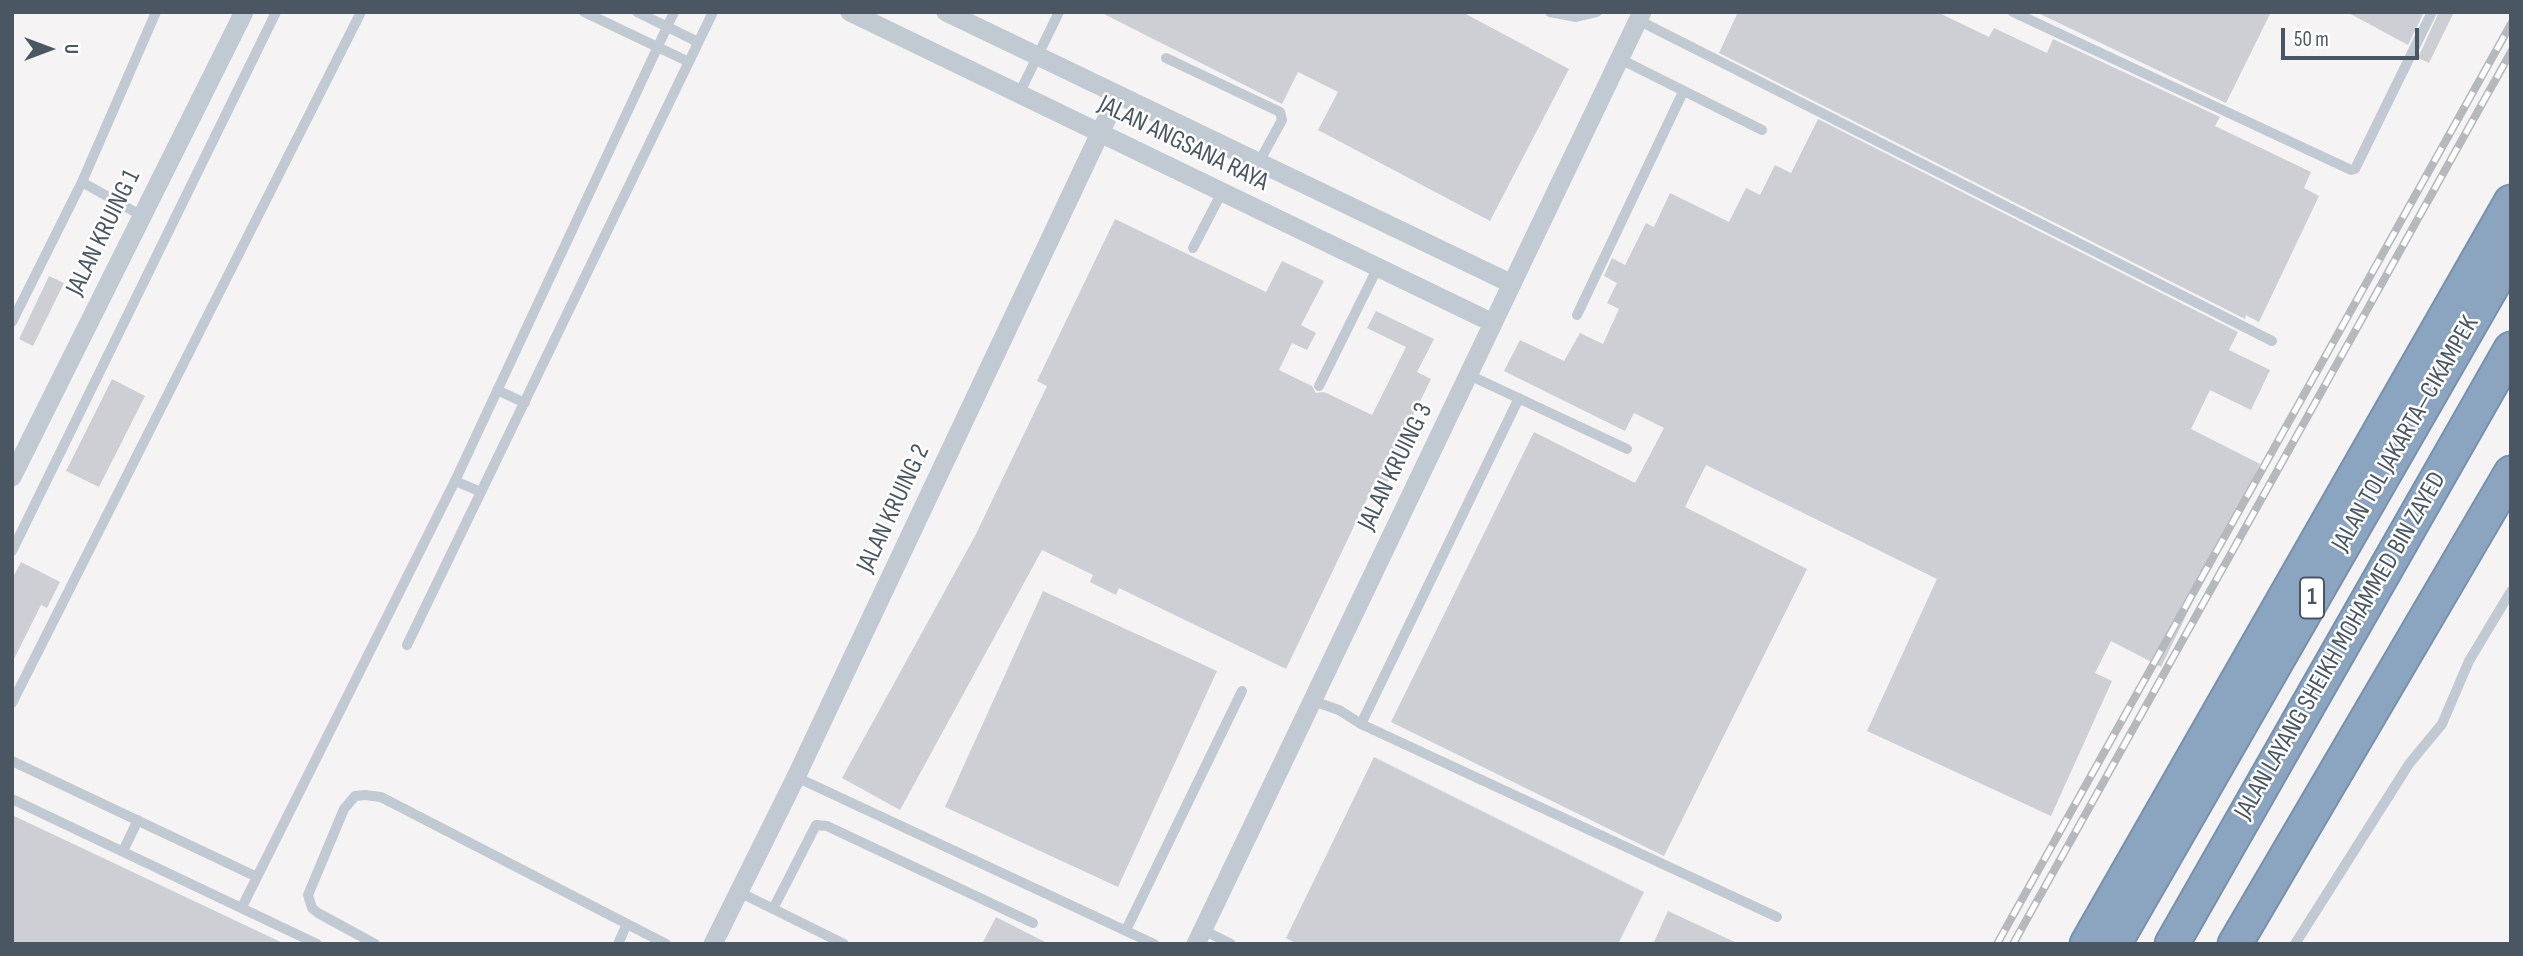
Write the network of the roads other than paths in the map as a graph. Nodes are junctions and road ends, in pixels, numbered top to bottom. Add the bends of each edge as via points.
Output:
1 (156, 12) edge
2 (244, 12) edge
3 (276, 12) edge
4 (361, 12) edge
5 (584, 12) edge
6 (637, 12) edge
7 (674, 12) edge
8 (713, 12) edge
9 (850, 12) edge
10 (1059, 12) edge
11 (1550, 12) edge
12 (1597, 12) edge
13 (2013, 12) edge
14 (2432, 12) edge
15 (958, 15) edge
16 (1640, 16) edge
17 (667, 26) junction
18 (698, 42) junction
19 (657, 47) junction
20 (1036, 55) junction
21 (1166, 58) dead end
22 (1620, 59) junction
23 (689, 62) junction
24 (1683, 92) junction
25 (1019, 94) junction
26 (1118, 95) junction
27 (1762, 130) dead end
28 (1101, 133) junction
29 (1259, 162) junction
30 (82, 182) junction
31 (1222, 192) junction
32 (2511, 202) edge
33 (142, 216) junction
34 (1193, 247) dead end
35 (2511, 253) edge
36 (1378, 267) junction
37 (1512, 284) junction
38 (2511, 297) edge
39 (1577, 316) dead end
40 (12, 322) edge
41 (1493, 323) junction
42 (2272, 341) dead end
43 (2511, 349) edge
44 (1469, 375) junction
45 (1319, 386) dead end
46 (2511, 386) edge
47 (497, 390) junction
48 (1519, 398) junction
49 (525, 404) junction
50 (1627, 449) dead end
51 (13, 472) edge
52 (2511, 473) edge
53 (455, 481) junction
54 (481, 492) junction
55 (12, 551) edge
56 (2511, 591) edge
57 (407, 645) dead end
58 (1242, 691) dead end
59 (1313, 701) junction
60 (12, 703) edge
61 (1361, 724) junction
62 (12, 761) edge
63 (796, 777) junction
64 (12, 799) edge
65 (138, 820) junction
66 (122, 851) junction
67 (257, 877) junction
68 (739, 891) junction
69 (242, 907) junction
70 (774, 907) junction
71 (1777, 917) dead end
72 (1033, 923) dead end
73 (626, 926) junction
74 (1126, 930) junction
75 (1200, 937) edge
76 (317, 944) edge
77 (375, 944) edge
78 (618, 944) edge
79 (666, 944) edge
80 (713, 944) edge
81 (844, 944) edge
82 (1154, 944) edge
83 (1231, 944) edge
84 (2087, 944) edge
85 (2114, 944) edge
86 (2137, 944) edge
87 (2172, 944) edge
88 (2187, 944) edge
89 (2235, 944) edge
90 (2295, 944) edge

1 - 30 lane
2 - 33 street, JALAN KRUING 1
3 - 55 lane
4 - 60 lane
5 - 19 lane
6 - 17 lane
7 - 17 lane
8 - 18 lane
9 - 25 street, JALAN ANGSANA RAYA
10 - 20 lane
11 - 12 lane via 1576,17
13 - 14 lane via 2351,170 2356,169
15 - 20 street, JALAN ANGSANA RAYA
16 - 22 street, JALAN KRUING 3
16 - 42 lane
17 - 18 lane
17 - 19 lane
18 - 23 lane
19 - 23 lane
19 - 47 lane
20 - 25 lane
20 - 26 street, JALAN ANGSANA RAYA
21 - 29 lane via 1280,112 1282,120
22 - 24 lane
22 - 37 street, JALAN KRUING 3
23 - 49 lane
24 - 27 lane
24 - 39 lane
25 - 28 street, JALAN ANGSANA RAYA
26 - 28 street, JALAN KRUING 2
26 - 29 street, JALAN ANGSANA RAYA
28 - 31 street, JALAN ANGSANA RAYA
28 - 63 street, JALAN KRUING 2
29 - 37 street, JALAN ANGSANA RAYA
30 - 33 lane
30 - 40 lane
31 - 34 lane
31 - 36 street, JALAN ANGSANA RAYA
32 - 84 highway
33 - 51 street, JALAN KRUING 1
35 - 85 highway, JALAN TOL JAKARTA–CIKAMPEK / 1
36 - 41 street, JALAN ANGSANA RAYA
36 - 45 lane
37 - 41 street, JALAN KRUING 3
38 - 86 highway, JALAN LAYANG SHEIKH MOHAMMED BIN ZAYED / 1
41 - 44 street, JALAN KRUING 3
43 - 87 highway, JALAN LAYANG SHEIKH MOHAMMED BIN ZAYED / 1
44 - 48 lane
44 - 59 street, JALAN KRUING 3
46 - 88 highway
47 - 49 lane
47 - 53 lane
48 - 50 lane
48 - 61 lane
49 - 54 lane
52 - 89 highway
53 - 54 lane
53 - 67 lane
54 - 57 lane
56 - 90 lane via 2469,661 2442,724 2409,764
58 - 74 lane
59 - 61 lane
59 - 75 street, JALAN KRUING 3
61 - 71 lane
62 - 65 lane
63 - 68 street, JALAN KRUING 2
63 - 74 lane
64 - 66 lane
65 - 66 lane
65 - 67 lane
66 - 69 lane
67 - 69 lane
68 - 70 lane
68 - 80 street, JALAN KRUING 2
69 - 76 lane
70 - 72 lane via 816,825 827,826
70 - 81 lane
73 - 77 lane via 381,797 355,796 344,809 308,895 318,914
73 - 78 lane
73 - 79 lane
74 - 82 lane
75 - 83 lane

